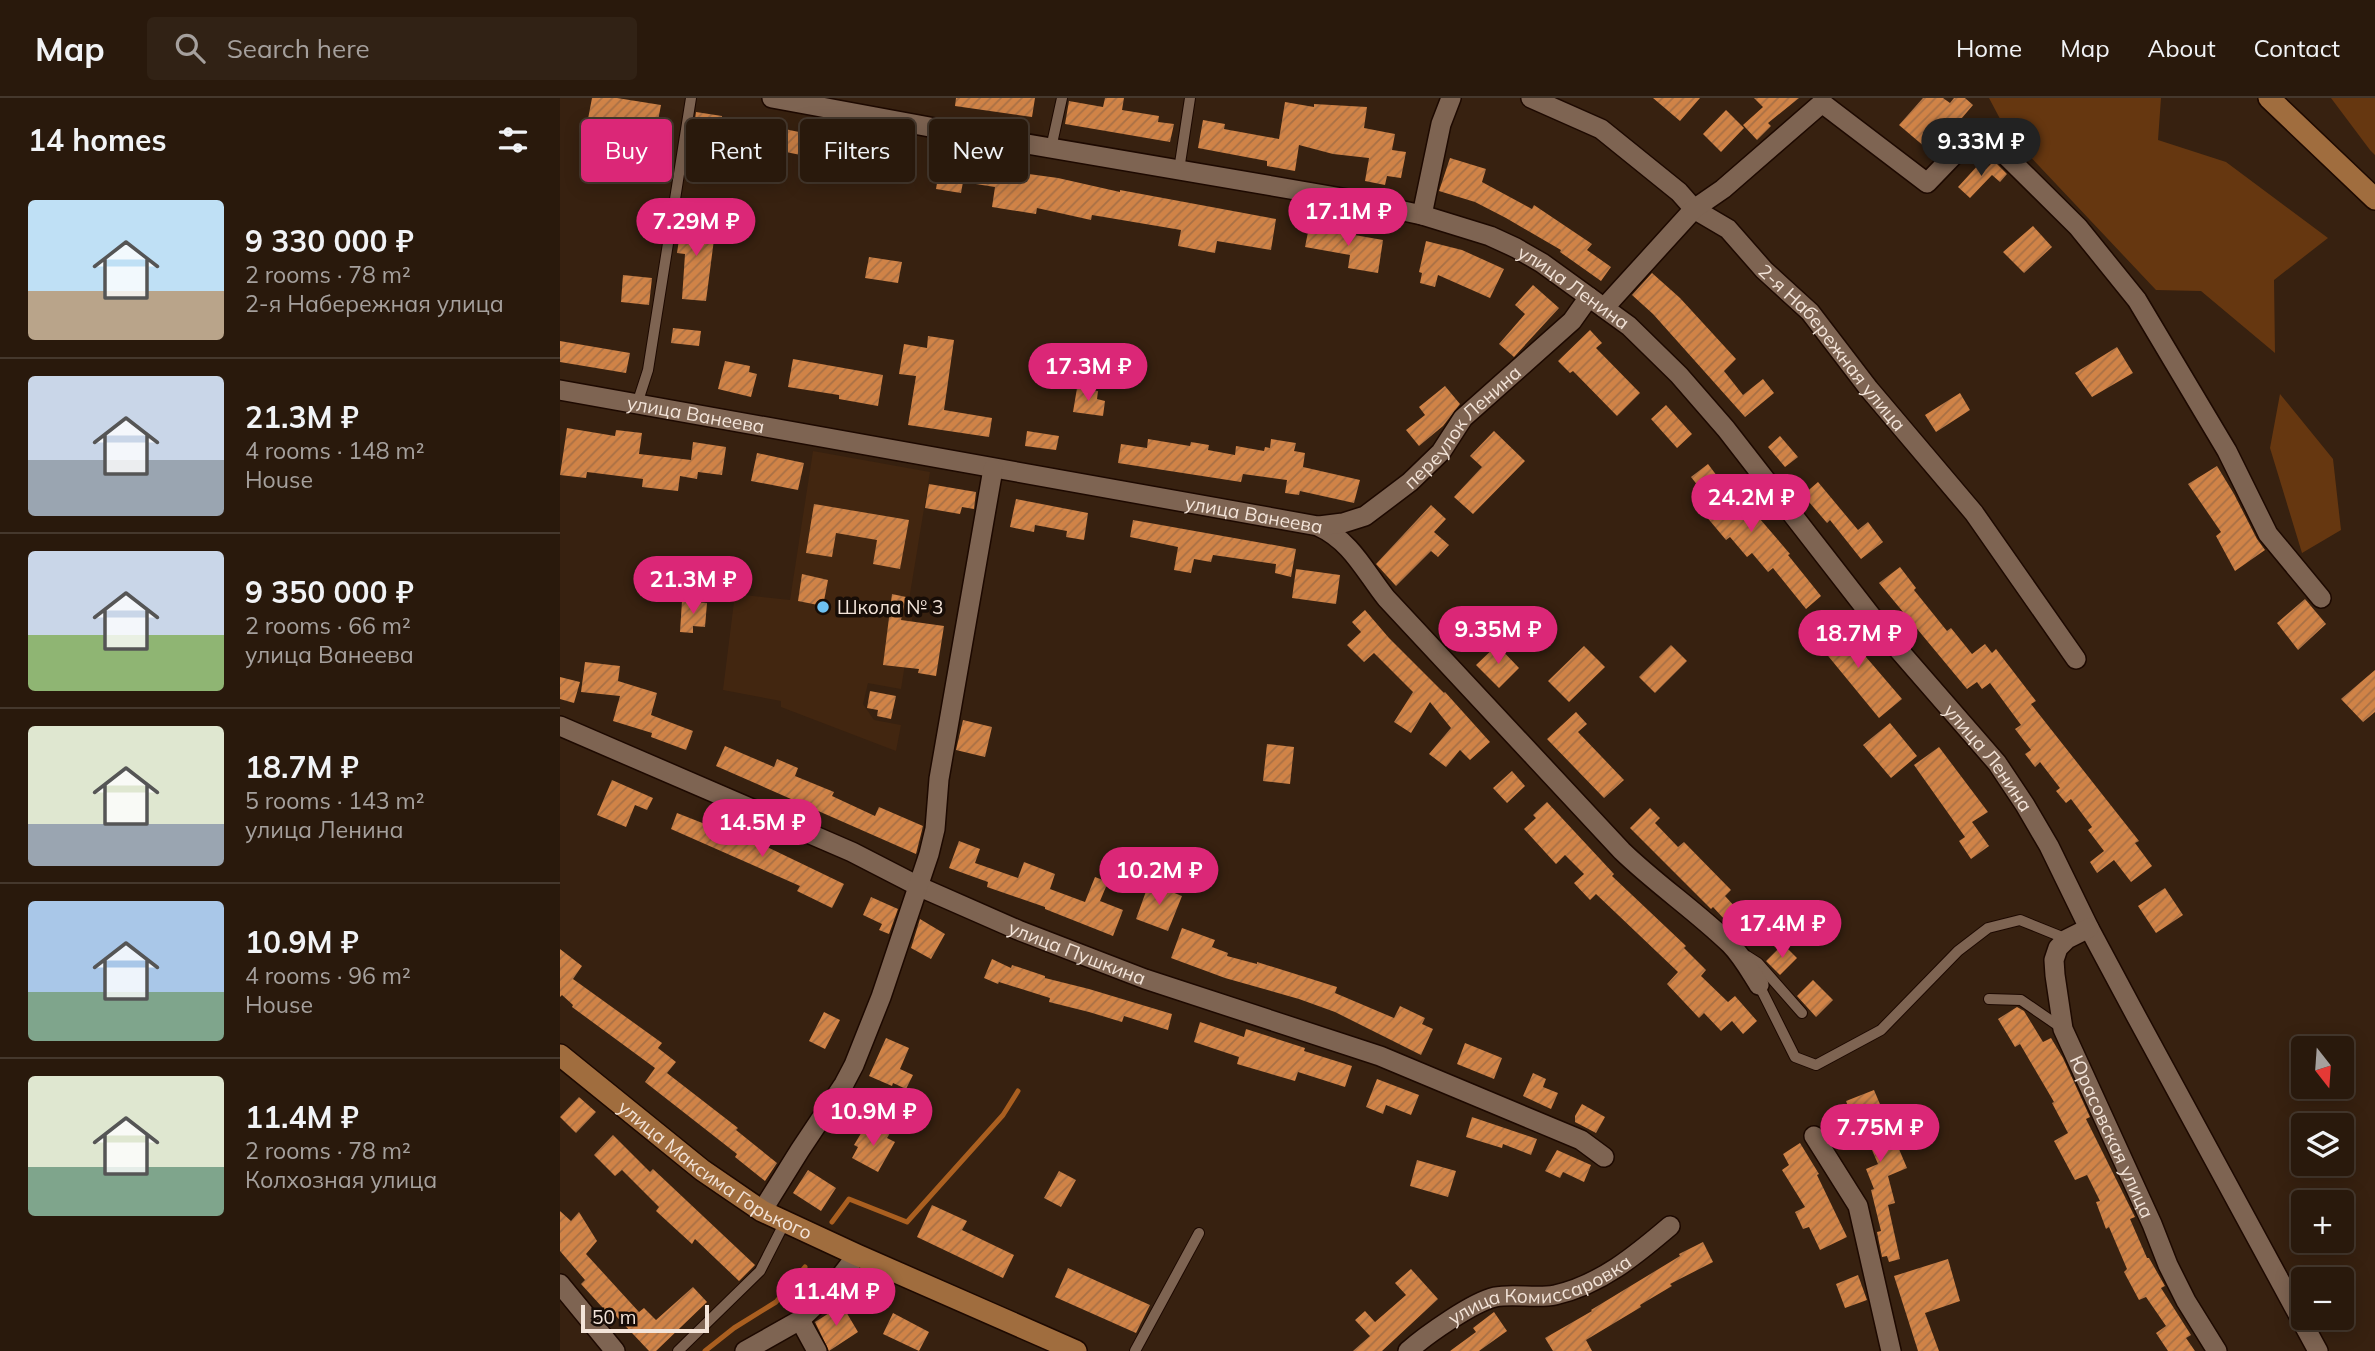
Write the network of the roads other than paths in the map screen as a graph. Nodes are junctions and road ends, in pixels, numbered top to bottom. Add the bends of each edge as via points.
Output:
1 (691, 98) edge
2 (772, 98) edge
3 (1062, 98) edge
4 (1190, 98) edge
5 (1451, 98) edge
6 (1531, 98) edge
7 (2269, 98) edge
8 (1820, 100) edge
9 (1051, 148) junction
10 (1179, 170) junction
11 (2375, 198) edge
12 (1695, 209) junction
13 (1422, 215) junction
14 (1597, 302) junction
15 (560, 390) edge
16 (637, 404) junction
17 (993, 469) junction
18 (1364, 516) junction
19 (1318, 526) junction
20 (1355, 554) junction
21 (2321, 598) dead end
22 (2076, 659) dead end
23 (560, 726) edge
24 (920, 887) junction
25 (2088, 928) junction
26 (2067, 939) junction
27 (1732, 946) junction
28 (1759, 985) joint
29 (1989, 999) dead end
30 (1802, 1013) dead end
31 (2063, 1029) junction
32 (560, 1055) edge
33 (1814, 1136) dead end
34 (1604, 1157) dead end
35 (762, 1211) junction
36 (785, 1222) junction
37 (1670, 1226) dead end
38 (1199, 1233) dead end
39 (857, 1255) junction
40 (560, 1284) edge
41 (800, 1320) junction
42 (615, 1351) edge
43 (678, 1351) edge
44 (745, 1351) edge
45 (817, 1351) edge
46 (1076, 1351) edge
47 (1135, 1351) edge
48 (1408, 1351) edge
49 (1891, 1351) edge
50 (2217, 1351) edge
51 (2318, 1351) edge

1 - 16 lane via 648,370
2 - 9 street, улица Ленина
3 - 9 lane
4 - 10 lane
5 - 13 street
6 - 12 street, 2-я Набережная улица via 1601,129
7 - 11 street
8 - 12 street, переулок Ленина
8 - 21 street via 1927,183 1979,129 2078,227 2137,300 2227,451 2268,534
9 - 10 street, улица Ленина
10 - 13 street, улица Ленина
12 - 14 street, переулок Ленина
12 - 22 street, 2-я Набережная улица via 1728,229 1810,312 1974,513
13 - 14 street, улица Ленина via 1516,248
14 - 18 street, переулок Ленина via 1463,418 1441,452 1410,482
14 - 25 street, улица Ленина via 1654,349 1726,429 1890,640 1997,763 2049,846
15 - 16 street, улица Ванеева
16 - 17 street, улица Ванеева
17 - 19 street, улица Ванеева
17 - 24 street via 939,779 935,829
18 - 19 street, переулок Ленина
18 - 20 street via 1351,538
19 - 20 street, улица Ванеева via 1334,533
20 - 27 street, улица Ванеева via 1386,598 1622,850
23 - 24 street, улица Пушкина via 852,852
24 - 34 street, улица Пушкина via 1134,975 1380,1056 1581,1140
24 - 35 street via 854,1065
25 - 26 street
25 - 51 street, улица Ленина
26 - 28 lane via 2020,920 1988,928 1958,951 1881,1030 1816,1065 1795,1057
26 - 31 street, Юрасовская улица via 2054,960
27 - 28 street, улица Ванеева
27 - 30 lane via 1758,964
29 - 31 lane via 2021,1000
31 - 50 street, Юрасовская улица via 2168,1265
32 - 35 street, улица Максима Горького via 702,1170
33 - 49 street via 1858,1206
35 - 36 street, улица Максима Горького
36 - 39 street, улица Максима Горького
36 - 43 lane via 760,1271
37 - 48 street, улица Комиссаровка via 1636,1256 1603,1276 1555,1295 1496,1297
38 - 47 lane
39 - 41 street
39 - 46 street, улица Максима Горького
40 - 42 street
41 - 44 street
41 - 45 street

